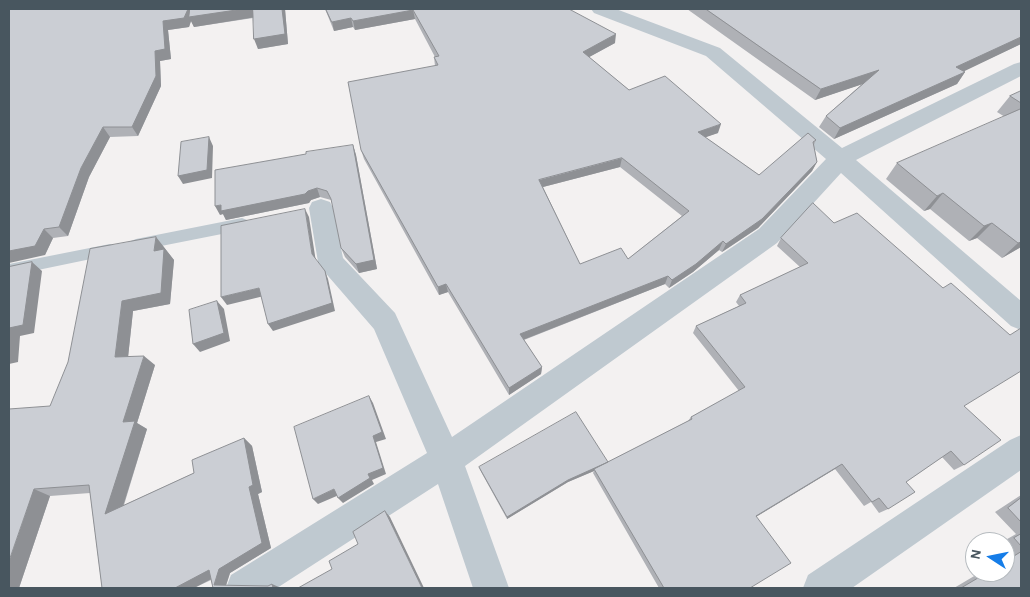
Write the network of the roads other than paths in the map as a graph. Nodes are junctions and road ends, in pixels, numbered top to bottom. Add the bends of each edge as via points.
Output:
1 (603, 9) edge
2 (1021, 68) edge
3 (840, 159) junction
4 (312, 210) dead end
5 (253, 222) edge
6 (9, 270) edge
7 (1021, 318) edge
8 (1021, 450) edge
9 (446, 460) junction
10 (244, 588) edge
11 (491, 588) edge
12 (821, 588) edge

1 - 3 street via 713,52
2 - 3 street
3 - 7 street
3 - 9 street via 768,236
4 - 9 street via 331,262 385,322
5 - 6 lane
8 - 12 street
9 - 10 street
9 - 11 street

